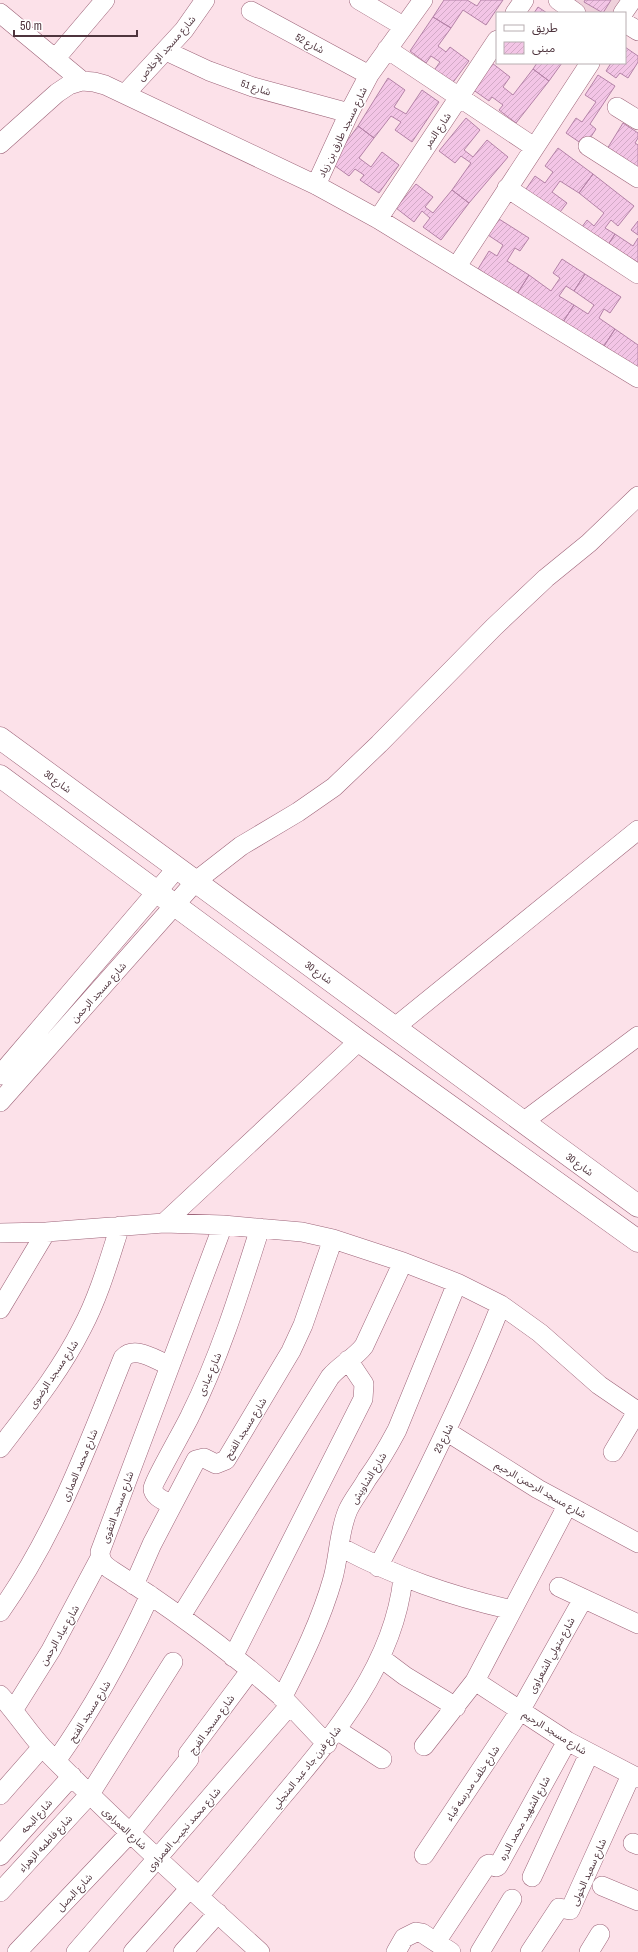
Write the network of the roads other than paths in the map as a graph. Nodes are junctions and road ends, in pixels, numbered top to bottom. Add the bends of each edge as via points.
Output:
1 (9, 0) edge
2 (105, 0) edge
3 (205, 0) edge
4 (359, 0) edge
5 (423, 0) edge
6 (524, 0) edge
7 (558, 0) edge
8 (632, 0) edge
9 (251, 11) dead end
10 (516, 12) edge
11 (575, 12) edge
12 (624, 12) edge
13 (0, 13) edge
14 (626, 24) edge
15 (403, 26) junction
16 (638, 31) edge
17 (496, 42) edge
18 (387, 49) junction
19 (166, 51) junction
20 (55, 59) junction
21 (589, 64) edge
22 (370, 75) junction
23 (82, 81) junction
24 (125, 94) junction
25 (459, 97) junction
26 (617, 107) dead end
27 (349, 113) junction
28 (638, 120) edge
29 (2, 138) edge
30 (588, 146) dead end
31 (534, 147) junction
32 (638, 178) edge
33 (316, 185) junction
34 (507, 188) junction
35 (378, 219) junction
36 (457, 266) junction
37 (638, 274) edge
38 (638, 378) edge
39 (638, 496) edge
40 (0, 738) edge
41 (0, 776) edge
42 (638, 830) edge
43 (177, 868) junction
44 (196, 881) junction
45 (166, 899) junction
46 (328, 979) junction
47 (310, 1004) junction
48 (394, 1028) junction
49 (638, 1036) edge
50 (359, 1041) junction
51 (0, 1074) edge
52 (0, 1102) edge
53 (523, 1122) junction
54 (638, 1206) edge
55 (164, 1223) junction
56 (223, 1225) junction
57 (120, 1226) junction
58 (260, 1228) junction
59 (46, 1232) junction
60 (0, 1233) edge
61 (635, 1235) edge
62 (333, 1239) junction
63 (403, 1262) junction
64 (457, 1283) junction
65 (501, 1305) junction
66 (0, 1309) edge
67 (348, 1360) junction
68 (169, 1365) junction
69 (638, 1410) edge
70 (446, 1431) junction
71 (0, 1448) edge
72 (613, 1452) dead end
73 (172, 1505) junction
74 (567, 1506) junction
75 (638, 1543) edge
76 (340, 1546) junction
77 (100, 1558) junction
78 (378, 1567) junction
79 (403, 1578) junction
80 (134, 1584) junction
81 (559, 1587) dead end
82 (150, 1595) junction
83 (583, 1598) junction
84 (512, 1610) junction
85 (0, 1612) edge
86 (181, 1616) junction
87 (638, 1624) edge
88 (233, 1657) junction
89 (380, 1658) junction
90 (173, 1662) dead end
91 (250, 1671) junction
92 (475, 1681) junction
93 (0, 1695) edge
94 (286, 1702) junction
95 (456, 1707) junction
96 (14, 1709) junction
97 (520, 1711) junction
98 (332, 1737) junction
99 (567, 1741) junction
100 (424, 1746) dead end
101 (42, 1747) junction
102 (589, 1754) junction
103 (382, 1760) dead end
104 (56, 1761) junction
105 (72, 1776) junction
106 (635, 1777) edge
107 (90, 1794) junction
108 (0, 1795) edge
109 (130, 1833) junction
110 (424, 1854) dead end
111 (0, 1856) edge
112 (158, 1858) junction
113 (532, 1877) dead end
114 (602, 1886) dead end
115 (0, 1892) edge
116 (195, 1892) junction
117 (512, 1899) dead end
118 (638, 1901) edge
119 (218, 1913) junction
120 (600, 1934) dead end
121 (444, 1947) edge
122 (257, 1951) edge
123 (17, 1952) edge
124 (76, 1952) edge
125 (133, 1952) edge
126 (183, 1952) edge
127 (396, 1952) edge
128 (480, 1952) edge
129 (530, 1952) edge
130 (589, 1952) edge

1 - 13 street
2 - 20 street
3 - 19 street, شارع مسجد الإخلاص
4 - 15 street
5 - 15 street, شارع مسجد طارق بن زياد
6 - 10 street
7 - 11 street
8 - 12 street
9 - 22 street, شارع 52
13 - 20 street
14 - 16 street
15 - 18 street, شارع مسجد طارق بن زياد
17 - 25 street, شارع النمر
18 - 22 street, شارع مسجد طارق بن زياد
18 - 25 street
19 - 24 street, شارع مسجد الإخلاص
19 - 27 street, شارع 51 via 254,87
20 - 23 street
21 - 31 street
22 - 27 street, شارع مسجد طارق بن زياد
23 - 24 street via 105,85
23 - 29 street via 69,85 57,93
24 - 33 street
25 - 31 street
25 - 35 street, شارع النمر
26 - 28 street
27 - 33 street, شارع مسجد طارق بن زياد
30 - 32 street
31 - 34 street
33 - 35 street
34 - 36 street
34 - 37 street
35 - 36 street
36 - 38 street
39 - 44 street, شارع مسجد الرحمن via 494,626 334,787 241,846
40 - 43 street, شارع 30
41 - 45 street
42 - 48 street
43 - 44 street, شارع 30
43 - 45 street, شارع مسجد الرحمن
44 - 45 street, شارع مسجد الرحمن
44 - 46 street, شارع 30
45 - 47 street
45 - 51 street, شارع مسجد الرحمن
45 - 52 street, شارع مسجد الرحمن
46 - 47 street
46 - 48 street, شارع 30
47 - 50 street
48 - 53 street, شارع 30
49 - 53 street
50 - 55 street
50 - 61 street
53 - 54 street, شارع 30
55 - 56 street
55 - 57 street
56 - 58 street
56 - 68 street, شارع مسجد التقوى
57 - 59 street
57 - 71 street, شارع مسجد الرضوى via 98,1292 82,1328 63,1362
58 - 62 street via 302,1232
58 - 73 street, شارع عبادى via 216,1358 191,1415 153,1484 156,1496
59 - 60 street
59 - 66 street
62 - 63 street
62 - 73 street, شارع مسجد الفتح via 303,1325 291,1351 230,1456 216,1464 198,1458
63 - 64 street
63 - 67 street via 364,1346 359,1354
64 - 65 street
64 - 76 street, شارع الشاويش via 397,1430 348,1511 341,1531
65 - 69 street via 540,1333 599,1386
65 - 70 street, شارع 23 via 474,1372
67 - 86 street via 330,1377
67 - 88 street via 364,1384 363,1399
68 - 77 street, شارع مسجد التقوى via 100,1552
68 - 85 street, شارع محمد العمارى via 136,1352 126,1354 123,1358 59,1513 39,1552
69 - 72 street
70 - 74 street, شارع مسجد الرحمن الرحيم
70 - 78 street, شارع 23
73 - 80 street, شارع مسجد الفتح
74 - 75 street, شارع مسجد الرحمن الرحيم
74 - 84 street
76 - 78 street
76 - 94 street, شارع الشاويش via 323,1608
77 - 80 street via 104,1565
77 - 96 street, شارع عباد الرحمن via 51,1650
78 - 79 street
79 - 84 street via 457,1596
79 - 89 street, شارع فرن جاد عبد المتجلي via 396,1619
80 - 82 street
81 - 83 street
82 - 86 street
82 - 104 street, شارع مسجد الفتح via 109,1680
83 - 87 street
83 - 97 street, شارع متولي الشعراوى
84 - 92 street
86 - 88 street
88 - 91 street
89 - 95 street
89 - 98 street, شارع فرن جاد عبد المتجلي
90 - 107 street, شارع فاطمه الزهراء
91 - 94 street
91 - 109 street, شارع مسجد الفرج via 188,1754 189,1760
92 - 95 street
92 - 97 street, شارع مسجد الرحيم
93 - 96 street, شارع العمراوى
94 - 98 street
94 - 112 street, شارع محمد نجيب العمراوى
95 - 100 street
96 - 101 street, شارع العمراوى
97 - 99 street, شارع مسجد الرحيم
97 - 110 street, شارع خلف مدرسه قباء
98 - 103 street
98 - 116 street, شارع فرن جاد عبد المتجلي
99 - 102 street, شارع مسجد الرحيم
99 - 121 street, شارع الشهيد محمد الدره via 498,1866 487,1865
101 - 104 street, شارع العمراوى
101 - 108 street
102 - 106 street, شارع مسجد الرحيم
102 - 113 street
104 - 105 street, شارع العمراوى
105 - 107 street, شارع العمراوى
105 - 111 street, شارع البحه
106 - 129 street, شارع سعيد الخولى via 570,1910 559,1908
107 - 109 street, شارع العمراوى
107 - 115 street, شارع فاطمه الزهراء
109 - 112 street, شارع العمراوى
109 - 123 street, شارع البصل
112 - 116 street, شارع العمراوى
112 - 124 street, شارع محمد نجيب العمراوى
114 - 118 street
116 - 119 street, شارع العمراوى
116 - 125 street, شارع فرن جاد عبد المتجلي
117 - 128 street
119 - 122 street, شارع العمراوى
119 - 126 street
120 - 130 street
121 - 127 street via 416,1932 404,1938

